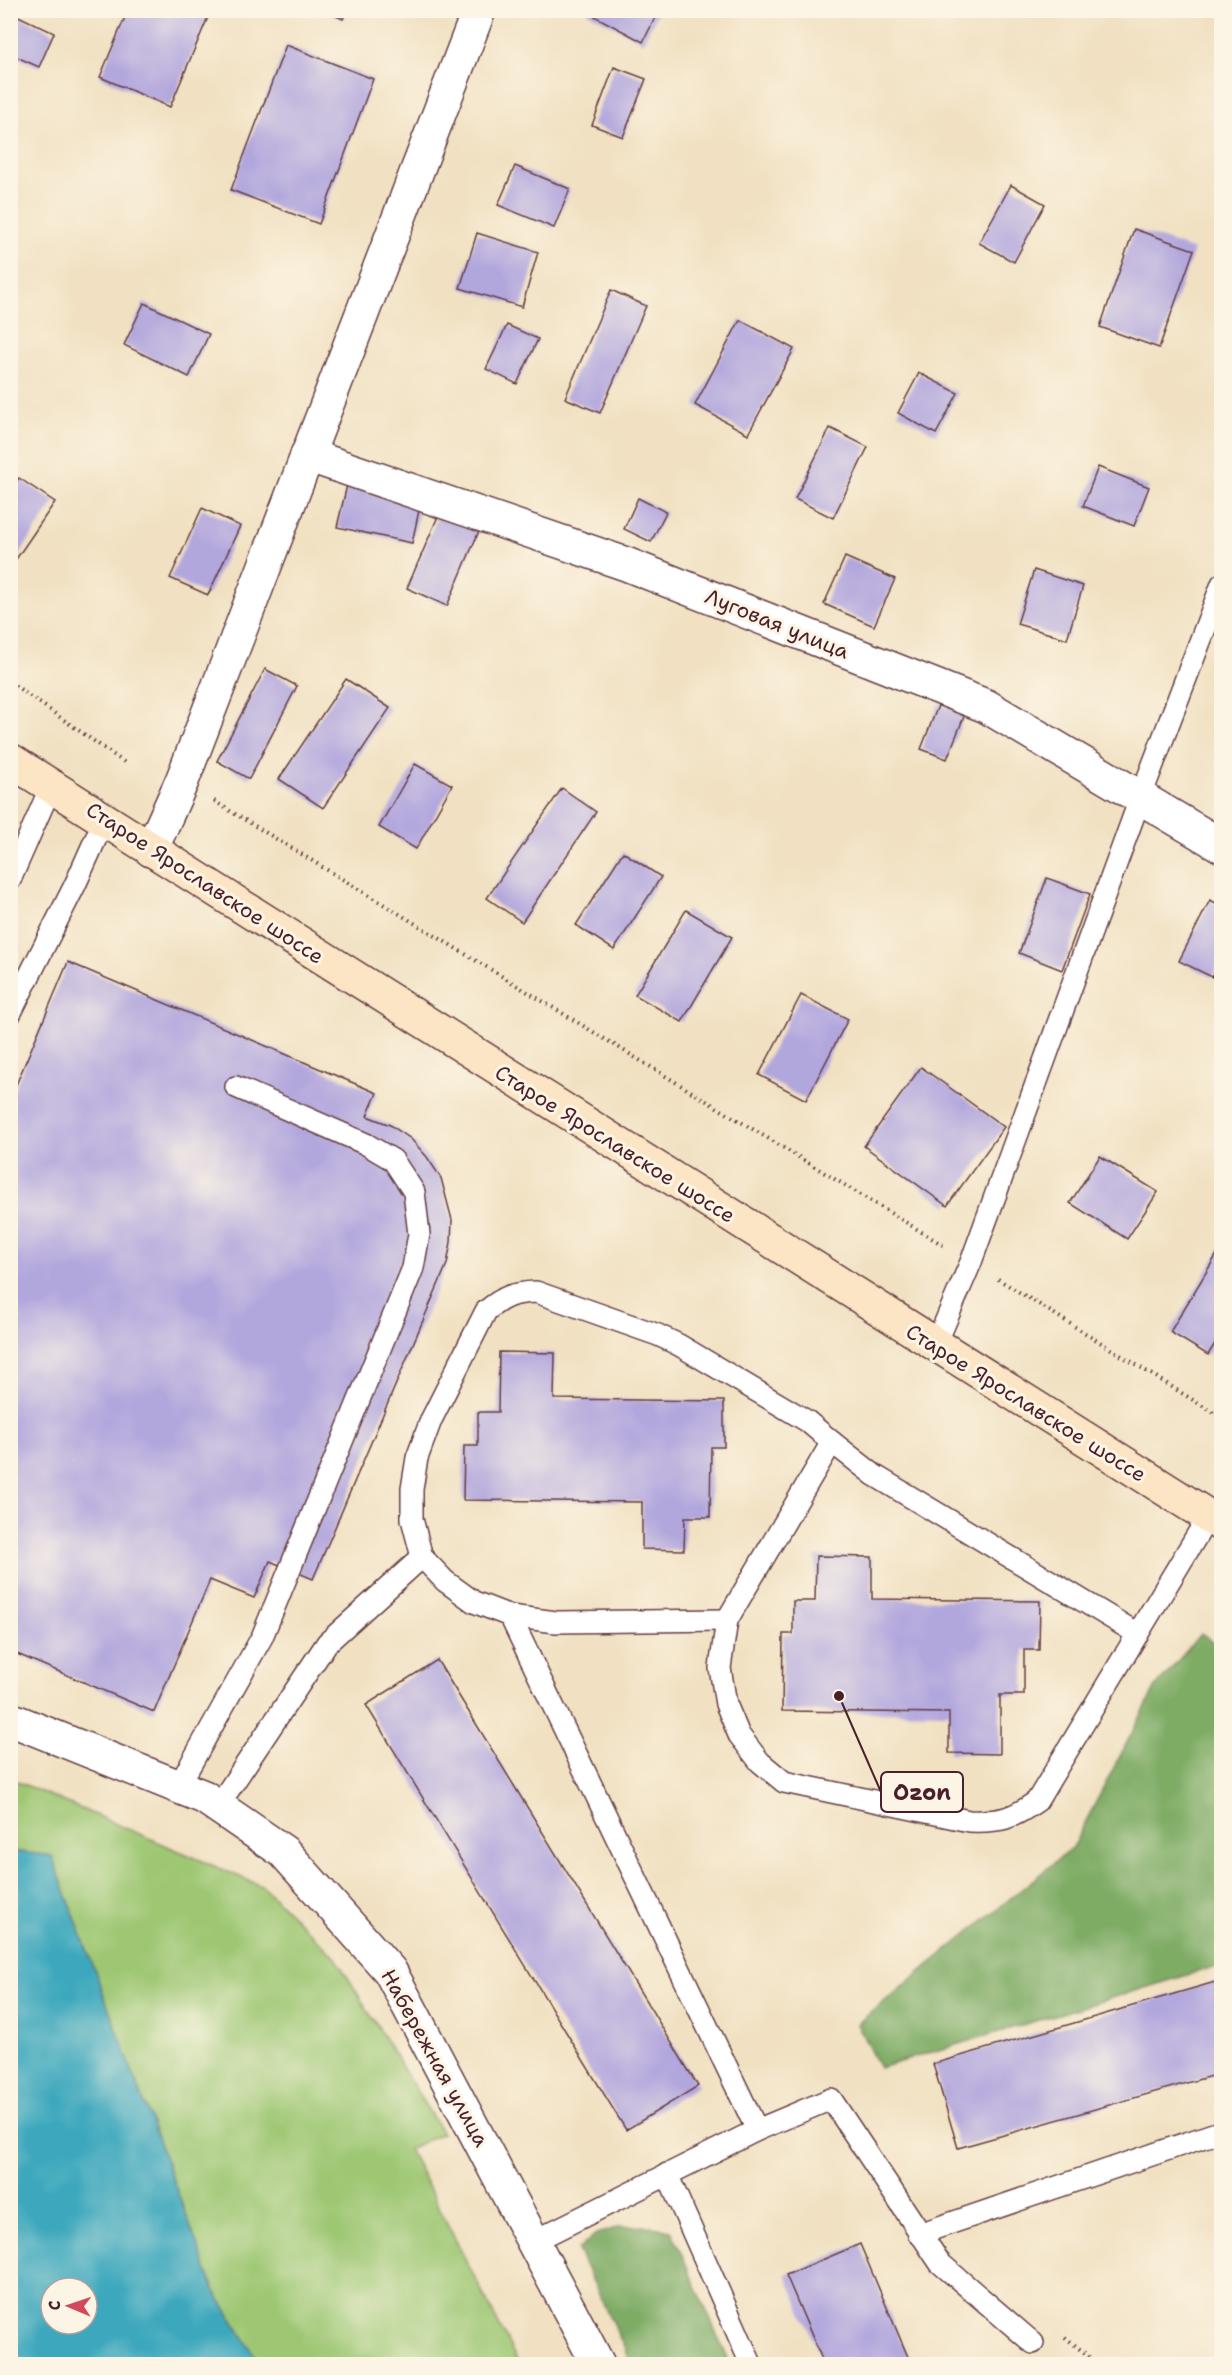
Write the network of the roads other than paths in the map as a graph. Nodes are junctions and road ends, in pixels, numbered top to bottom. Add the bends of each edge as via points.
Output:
1 (479, 10) edge
2 (307, 455) junction
3 (1221, 584) edge
4 (10, 760) edge
5 (52, 784) junction
6 (1141, 796) junction
7 (105, 818) junction
8 (1221, 846) edge
9 (151, 850) junction
10 (10, 880) edge
11 (10, 1014) edge
12 (236, 1087) dead end
13 (934, 1346) junction
14 (832, 1443) junction
15 (1215, 1521) edge
16 (422, 1557) junction
17 (510, 1616) junction
18 (728, 1620) junction
19 (1138, 1634) junction
20 (10, 1719) edge
21 (178, 1787) junction
22 (218, 1806) junction
23 (757, 2130) junction
24 (1221, 2131) edge
25 (667, 2174) junction
26 (919, 2234) junction
27 (534, 2241) junction
28 (1033, 2343) dead end
29 (598, 2364) edge
30 (751, 2364) edge

1 - 2 street
2 - 6 street, Луговая улица via 626,564 986,706
2 - 9 street via 182,781
3 - 6 lane
4 - 5 main road, Старое Ярославское шоссе
5 - 7 main road, Старое Ярославское шоссе
5 - 10 lane
6 - 8 street, Луговая улица
6 - 13 lane via 970,1262
7 - 9 main road, Старое Ярославское шоссе
7 - 11 lane
9 - 13 main road, Старое Ярославское шоссе
12 - 21 lane via 366,1144 393,1160 414,1192 419,1234 414,1268 262,1637
13 - 15 main road, Старое Ярославское шоссе
14 - 16 lane via 807,1421 679,1345 536,1292 517,1292 486,1311 431,1420 417,1458 412,1519
14 - 18 lane
14 - 19 lane via 874,1475
15 - 19 lane
16 - 17 lane via 445,1581 474,1602
16 - 22 lane via 327,1643
17 - 18 lane via 556,1622
17 - 23 lane
18 - 19 lane via 720,1668 726,1704 739,1735 760,1762 784,1782 969,1821 995,1822 1016,1816 1038,1801
20 - 21 street, Набережная улица
21 - 22 street, Набережная улица
22 - 27 street, Набережная улица via 284,1852 390,1971
23 - 25 lane
23 - 26 lane via 831,2099
24 - 26 lane
25 - 27 lane
25 - 30 lane
26 - 28 lane via 940,2263
27 - 29 street, Набережная улица

